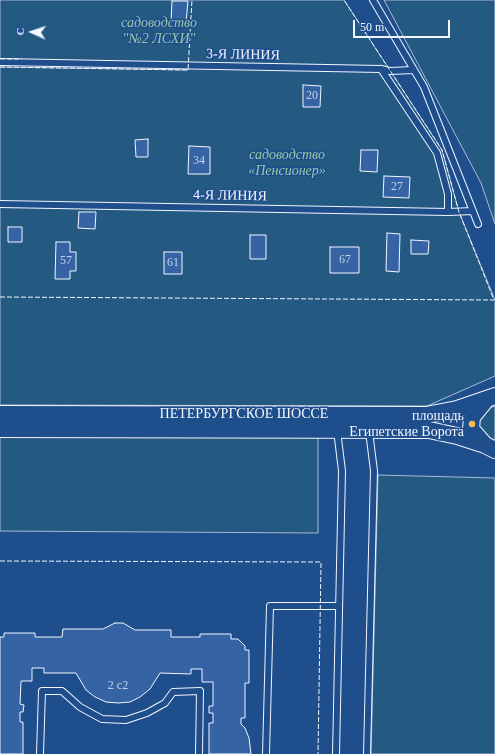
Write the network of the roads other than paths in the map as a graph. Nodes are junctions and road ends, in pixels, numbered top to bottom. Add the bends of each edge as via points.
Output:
1 (372, 0) edge
2 (0, 62) edge
3 (381, 69) junction
4 (412, 70) junction
5 (0, 204) edge
6 (473, 211) junction
7 (448, 212) junction
8 (478, 224) dead end
9 (490, 398) edge
10 (0, 414) edge
11 (0, 429) edge
12 (337, 430) junction
13 (369, 430) junction
14 (490, 448) edge
15 (339, 606) junction
16 (40, 754) edge
17 (199, 754) edge
18 (266, 754) edge
19 (336, 754) edge
20 (367, 754) edge

1 - 4 lane
2 - 3 lane, 3-Я ЛИНИЯ
3 - 4 lane, 3-Я ЛИНИЯ
3 - 7 lane via 437,153 448,194
4 - 6 lane via 424,87
5 - 7 lane, 4-Я ЛИНИЯ
6 - 7 lane, 4-Я ЛИНИЯ
6 - 8 lane
9 - 10 main road, ПЕТЕРБУРГСКОЕ ШОССЕ via 457,409 426,415
9 - 14 main road via 472,417 471,423 474,434
11 - 12 main road, ПЕТЕРБУРГСКОЕ ШОССЕ
12 - 13 main road, ПЕТЕРБУРГСКОЕ ШОССЕ
12 - 15 lane via 342,471
13 - 14 main road, ПЕТЕРБУРГСКОЕ ШОССЕ via 429,430 457,436
13 - 20 lane via 374,471
15 - 18 lane via 270,606
15 - 19 lane
16 - 17 lane via 42,691 62,691 80,707 102,719 126,720 165,703 173,692 200,691

